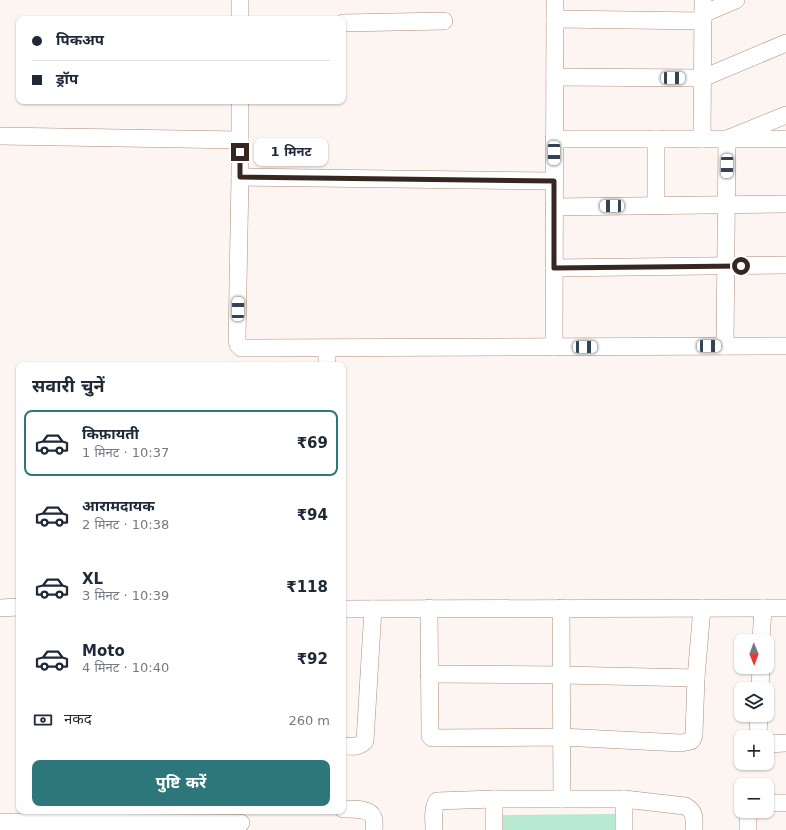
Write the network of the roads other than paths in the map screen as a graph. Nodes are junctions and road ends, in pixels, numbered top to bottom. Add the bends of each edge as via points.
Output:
1 (240, 0) edge
2 (555, 0) edge
3 (736, 0) edge
4 (703, 12) edge
5 (240, 16) edge
6 (555, 19) junction
7 (444, 21) dead end
8 (346, 23) edge
9 (786, 43) edge
10 (554, 77) junction
11 (703, 78) junction
12 (240, 104) edge
13 (786, 115) edge
14 (0, 136) edge
15 (554, 139) junction
16 (656, 139) junction
17 (702, 139) junction
18 (727, 139) junction
19 (786, 139) edge
20 (240, 140) junction
21 (240, 177) junction
22 (554, 181) junction
23 (786, 204) edge
24 (726, 205) junction
25 (656, 206) junction
26 (554, 207) junction
27 (726, 266) junction
28 (786, 266) edge
29 (554, 268) junction
30 (725, 346) junction
31 (786, 346) edge
32 (554, 347) junction
33 (327, 348) junction
34 (327, 362) edge
35 (16, 607) edge
36 (0, 608) edge
37 (373, 608) junction
38 (430, 608) junction
39 (561, 608) junction
40 (702, 608) junction
41 (763, 608) junction
42 (786, 608) edge
43 (346, 609) edge
44 (762, 634) edge
45 (429, 674) junction
46 (562, 675) junction
47 (696, 678) junction
48 (562, 737) junction
49 (786, 743) edge
50 (774, 744) edge
51 (346, 746) edge
52 (494, 799) junction
53 (562, 799) junction
54 (624, 799) junction
55 (774, 803) edge
56 (786, 803) edge
57 (346, 809) edge
58 (748, 818) edge
59 (241, 821) edge
60 (0, 822) edge
61 (374, 830) edge
62 (434, 830) edge
63 (494, 830) edge
64 (624, 830) edge
65 (694, 830) edge
66 (748, 830) edge

1 - 5 street
2 - 6 street
3 - 4 street
4 - 6 street
4 - 11 street
6 - 10 street
7 - 8 street
9 - 11 street
10 - 11 street
10 - 15 street
11 - 17 street
12 - 20 street
13 - 18 street
14 - 20 street
15 - 16 street
15 - 22 street
16 - 17 street
16 - 25 street
17 - 18 street
18 - 19 street
18 - 24 street
20 - 21 street
21 - 22 street
21 - 33 street via 238,344 241,348
22 - 26 street
23 - 24 street
24 - 25 street
24 - 27 street
25 - 26 street
26 - 29 street
27 - 28 street
27 - 29 street
27 - 30 street
29 - 32 street
30 - 31 street
30 - 32 street
32 - 33 street
33 - 34 street
35 - 36 street
37 - 38 street
37 - 43 street
37 - 51 street via 364,741 359,745
38 - 39 street
38 - 45 street
39 - 40 street
39 - 46 street
40 - 41 street
40 - 47 street
41 - 42 street
41 - 44 street
45 - 46 street
45 - 48 street via 432,738
46 - 47 street
46 - 48 street
47 - 48 street via 694,734 691,741 682,743
48 - 53 street
49 - 50 street
52 - 53 street
52 - 62 street via 437,801
52 - 63 street
53 - 54 street
54 - 64 street
54 - 65 street via 685,806 691,809
55 - 56 street
57 - 61 street via 370,813 374,818
58 - 66 street
59 - 60 street

